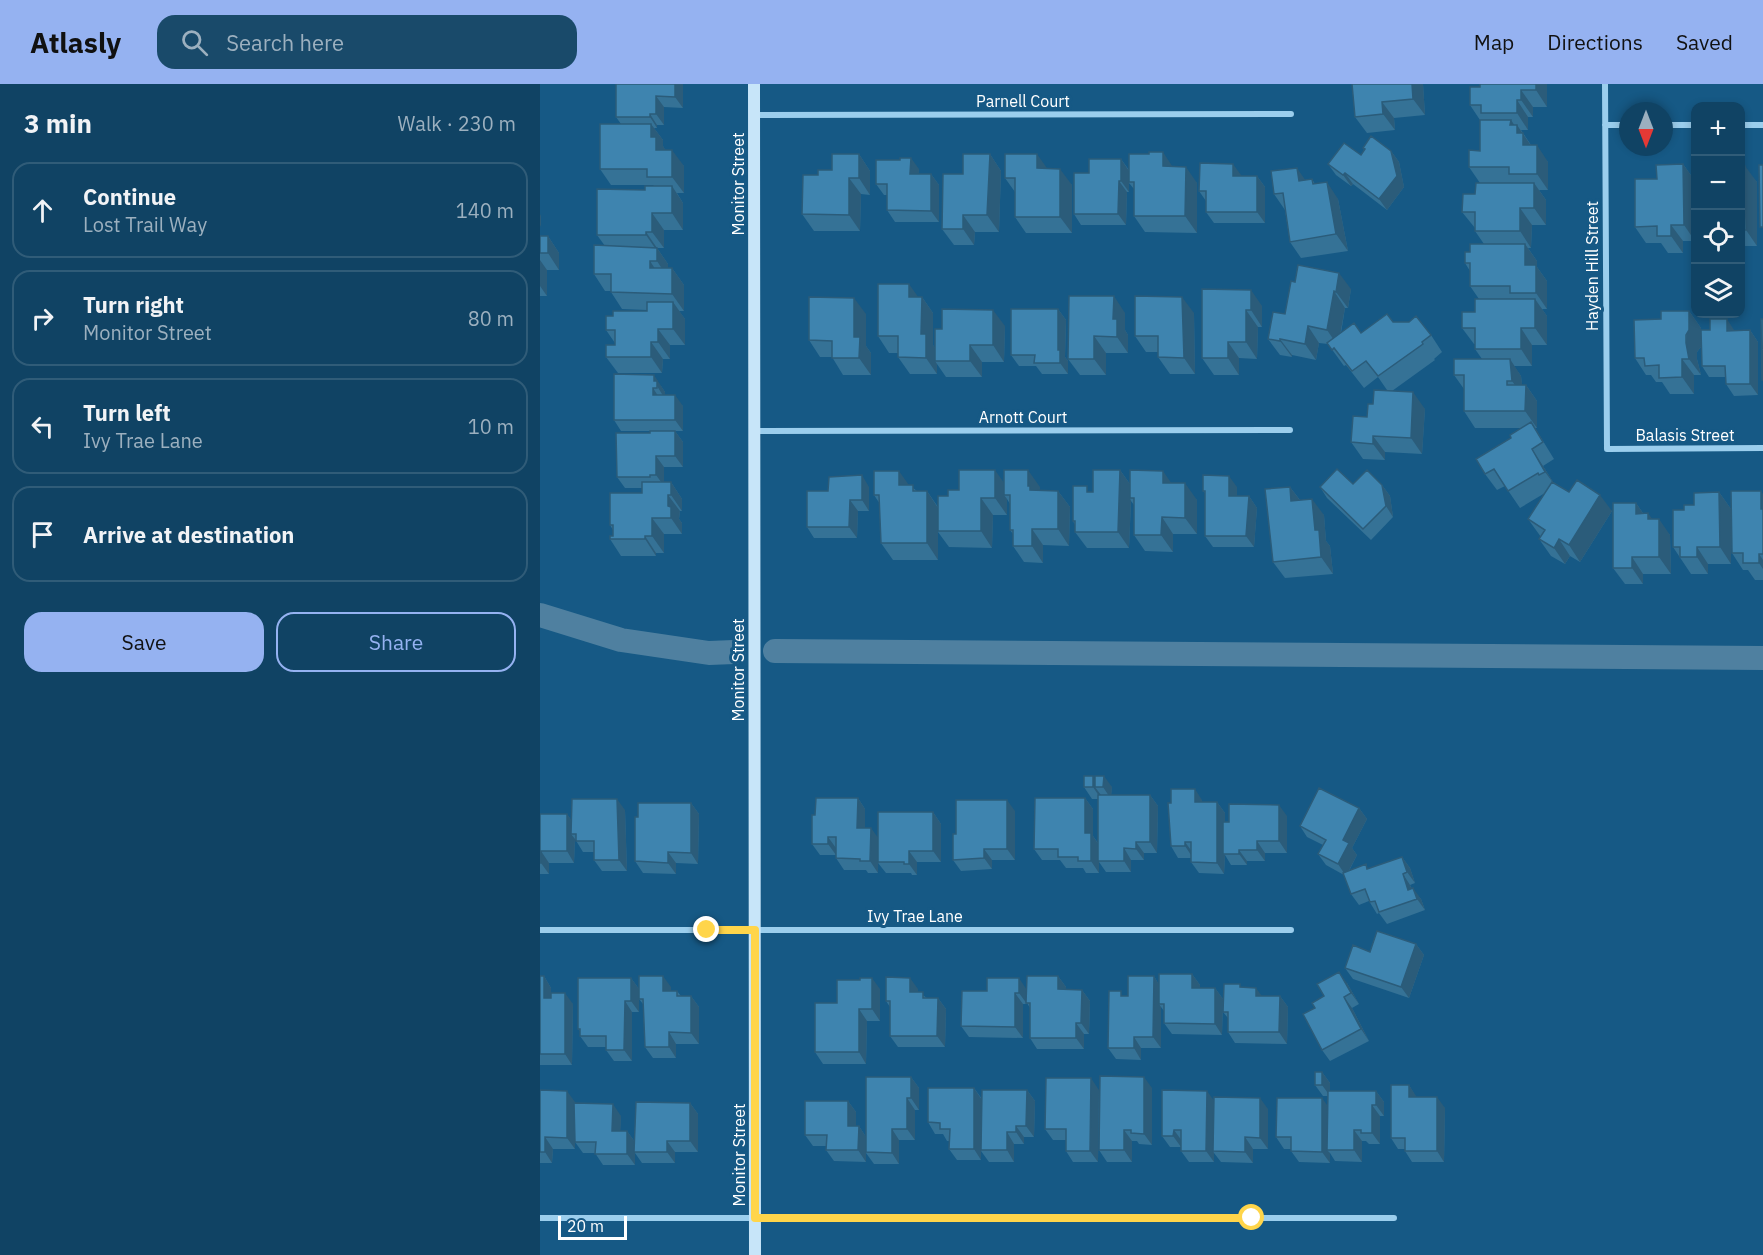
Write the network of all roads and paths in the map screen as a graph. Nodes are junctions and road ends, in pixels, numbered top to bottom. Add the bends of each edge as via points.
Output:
1 (754, 84) edge
2 (1605, 84) edge
3 (1291, 114) dead end
4 (754, 115) junction
5 (1605, 125) junction
6 (1619, 125) edge
7 (1673, 125) edge
8 (1691, 125) edge
9 (1745, 125) edge
10 (1763, 125) edge
11 (1290, 430) dead end
12 (755, 431) junction
13 (1606, 448) joint
14 (1763, 448) edge
15 (540, 930) edge
16 (755, 930) junction
17 (1291, 930) dead end
18 (540, 1218) edge
19 (755, 1218) junction
20 (1394, 1218) dead end
21 (755, 1255) edge

1 - 4 street, Monitor Street
2 - 5 street, Hayden Hill Street
3 - 4 street, Parnell Court
4 - 12 street, Monitor Street
5 - 6 street
5 - 13 street, Hayden Hill Street
7 - 8 street
9 - 10 street
11 - 12 street, Arnott Court
12 - 16 street, Monitor Street
13 - 14 street, Balasis Street
15 - 16 street, Ivy Trae Lane
16 - 17 street, Ivy Trae Lane
16 - 19 street, Monitor Street
18 - 19 street
19 - 20 street
19 - 21 street, Monitor Street

